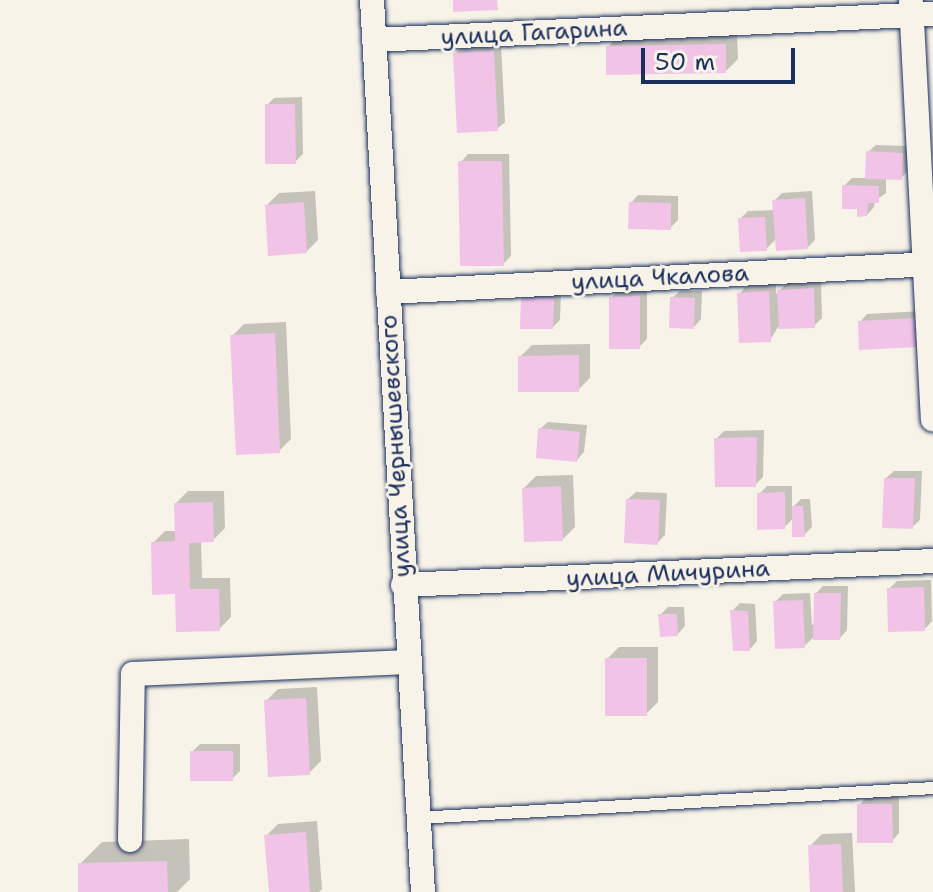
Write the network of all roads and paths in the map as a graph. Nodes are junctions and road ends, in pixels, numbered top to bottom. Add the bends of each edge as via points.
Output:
1 (372, 0) edge
2 (918, 10) edge
3 (374, 40) junction
4 (930, 264) edge
5 (388, 292) junction
6 (933, 419) edge
7 (933, 561) edge
8 (403, 585) junction
9 (408, 662) junction
10 (933, 788) edge
11 (418, 818) junction
12 (130, 840) dead end
13 (423, 892) edge

1 - 3 street, улица Чернышевского
2 - 3 street, улица Гагарина
2 - 4 street
3 - 5 street, улица Чернышевского
4 - 5 street, улица Чкалова
4 - 6 street
5 - 8 street, улица Чернышевского
7 - 8 street, улица Мичурина
8 - 9 street, улица Чернышевского
9 - 11 street, улица Чернышевского
9 - 12 street via 133,674
10 - 11 lane
11 - 13 street, улица Чернышевского

